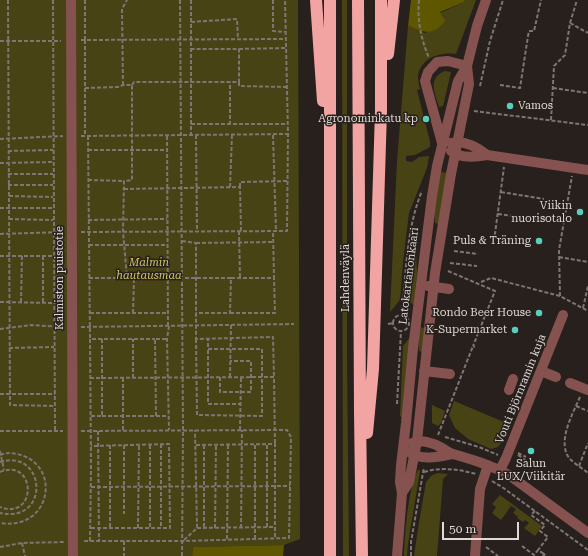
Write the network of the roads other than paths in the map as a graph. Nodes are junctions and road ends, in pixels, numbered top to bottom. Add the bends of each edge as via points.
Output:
1 (71, 0) edge
2 (316, 0) edge
3 (330, 0) edge
4 (358, 0) edge
5 (381, 0) edge
6 (394, 0) edge
7 (486, 0) edge
8 (467, 66) junction
9 (381, 111) junction
10 (457, 142) junction
11 (443, 145) junction
12 (454, 154) junction
13 (488, 155) junction
14 (588, 170) edge
15 (330, 186) junction
16 (420, 285) junction
17 (433, 286) junction
18 (449, 289) dead end
19 (563, 315) dead end
20 (541, 371) junction
21 (424, 372) junction
22 (450, 374) dead end
23 (556, 377) dead end
24 (513, 379) dead end
25 (570, 383) dead end
26 (586, 389) edge
27 (508, 390) dead end
28 (417, 441) junction
29 (403, 447) junction
30 (452, 454) junction
31 (414, 456) junction
32 (488, 465) junction
33 (500, 470) junction
34 (362, 480) junction
35 (402, 493) junction
36 (588, 533) edge
37 (73, 556) edge
38 (330, 556) edge
39 (362, 556) edge
40 (396, 556) edge
41 (475, 556) edge

1 - 37 street, Kalmiston puistotie
2 - 15 highway
3 - 15 highway, Lahdenväylä
4 - 34 highway, Lahdenväylä
5 - 9 highway
6 - 9 highway
7 - 8 street, Latokartanonkaari
8 - 10 street, Latokartanonkaari via 469,84
8 - 11 street, Latokartanonkaari via 458,81
8 - 11 street via 443,60 437,62 425,81
9 - 34 highway via 373,369
10 - 11 street
10 - 12 street, Latokartanonkaari
10 - 13 street via 477,147
11 - 12 street
11 - 16 street, Latokartanonkaari via 432,196
12 - 13 street via 475,157
12 - 17 street, Latokartanonkaari
13 - 14 street
15 - 38 highway, Lahdenväylä
16 - 17 street
16 - 29 street, Latokartanonkaari
17 - 18 street
17 - 21 street, Latokartanonkaari
19 - 20 street, Vouti Björnramin kuja
20 - 23 street
20 - 33 street, Vouti Björnramin kuja
21 - 22 street
21 - 28 street, Latokartanonkaari
24 - 27 street
25 - 26 street
28 - 29 street
28 - 30 street via 440,447
28 - 31 street, Latokartanonkaari
29 - 31 street
29 - 35 street, Latokartanonkaari via 400,482
30 - 31 street via 439,457
30 - 32 street
31 - 35 street, Latokartanonkaari via 409,482
32 - 33 street
32 - 41 street via 480,489
33 - 36 street
34 - 39 highway, Lahdenväylä
35 - 40 street, Latokartanonkaari

